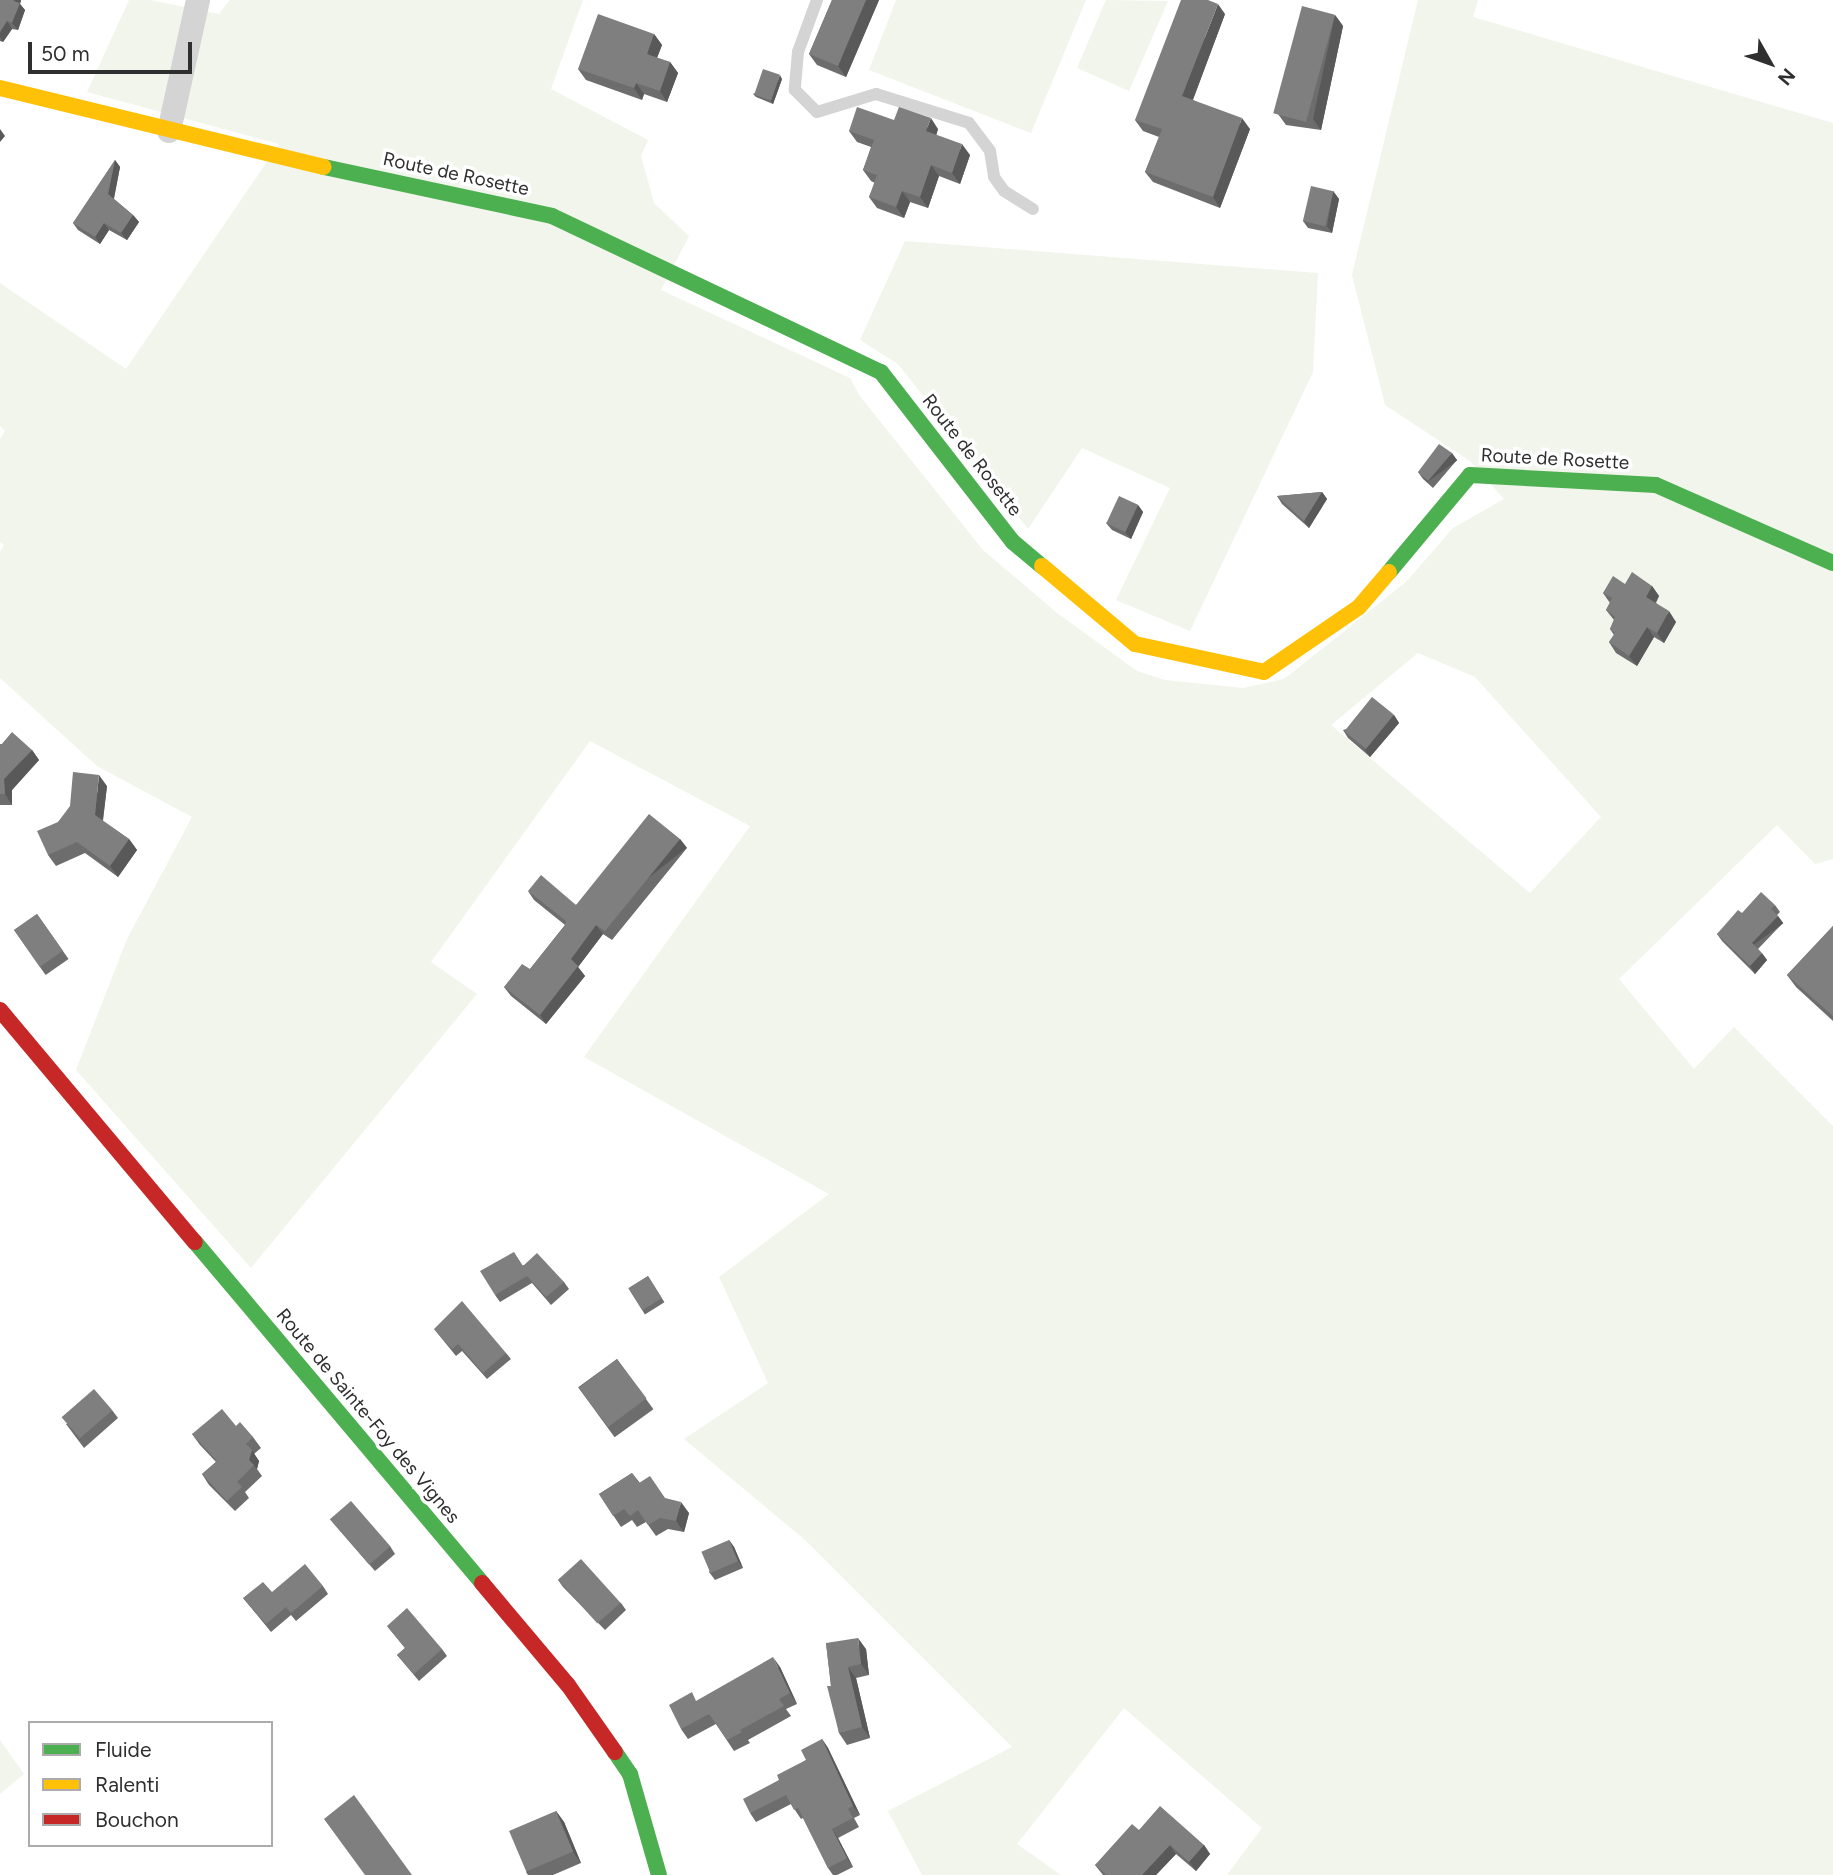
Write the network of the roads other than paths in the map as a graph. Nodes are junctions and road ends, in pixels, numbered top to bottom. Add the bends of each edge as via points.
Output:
1 (198, 0) edge
2 (817, 0) edge
3 (0, 88) edge
4 (169, 131) junction
5 (1032, 209) dead end
6 (1833, 563) edge
7 (0, 1010) edge
8 (659, 1875) edge

1 - 4 street
2 - 5 lane via 798,52 795,90 817,112 876,94 969,123 990,152 994,177 1004,191
3 - 4 street, Route de Rosette
4 - 6 street, Route de Rosette via 552,216 881,372 1013,542 1135,644 1264,672 1359,607 1470,475 1656,485
7 - 8 street, Route de Sainte-Foy des Vignes via 568,1685 630,1774

